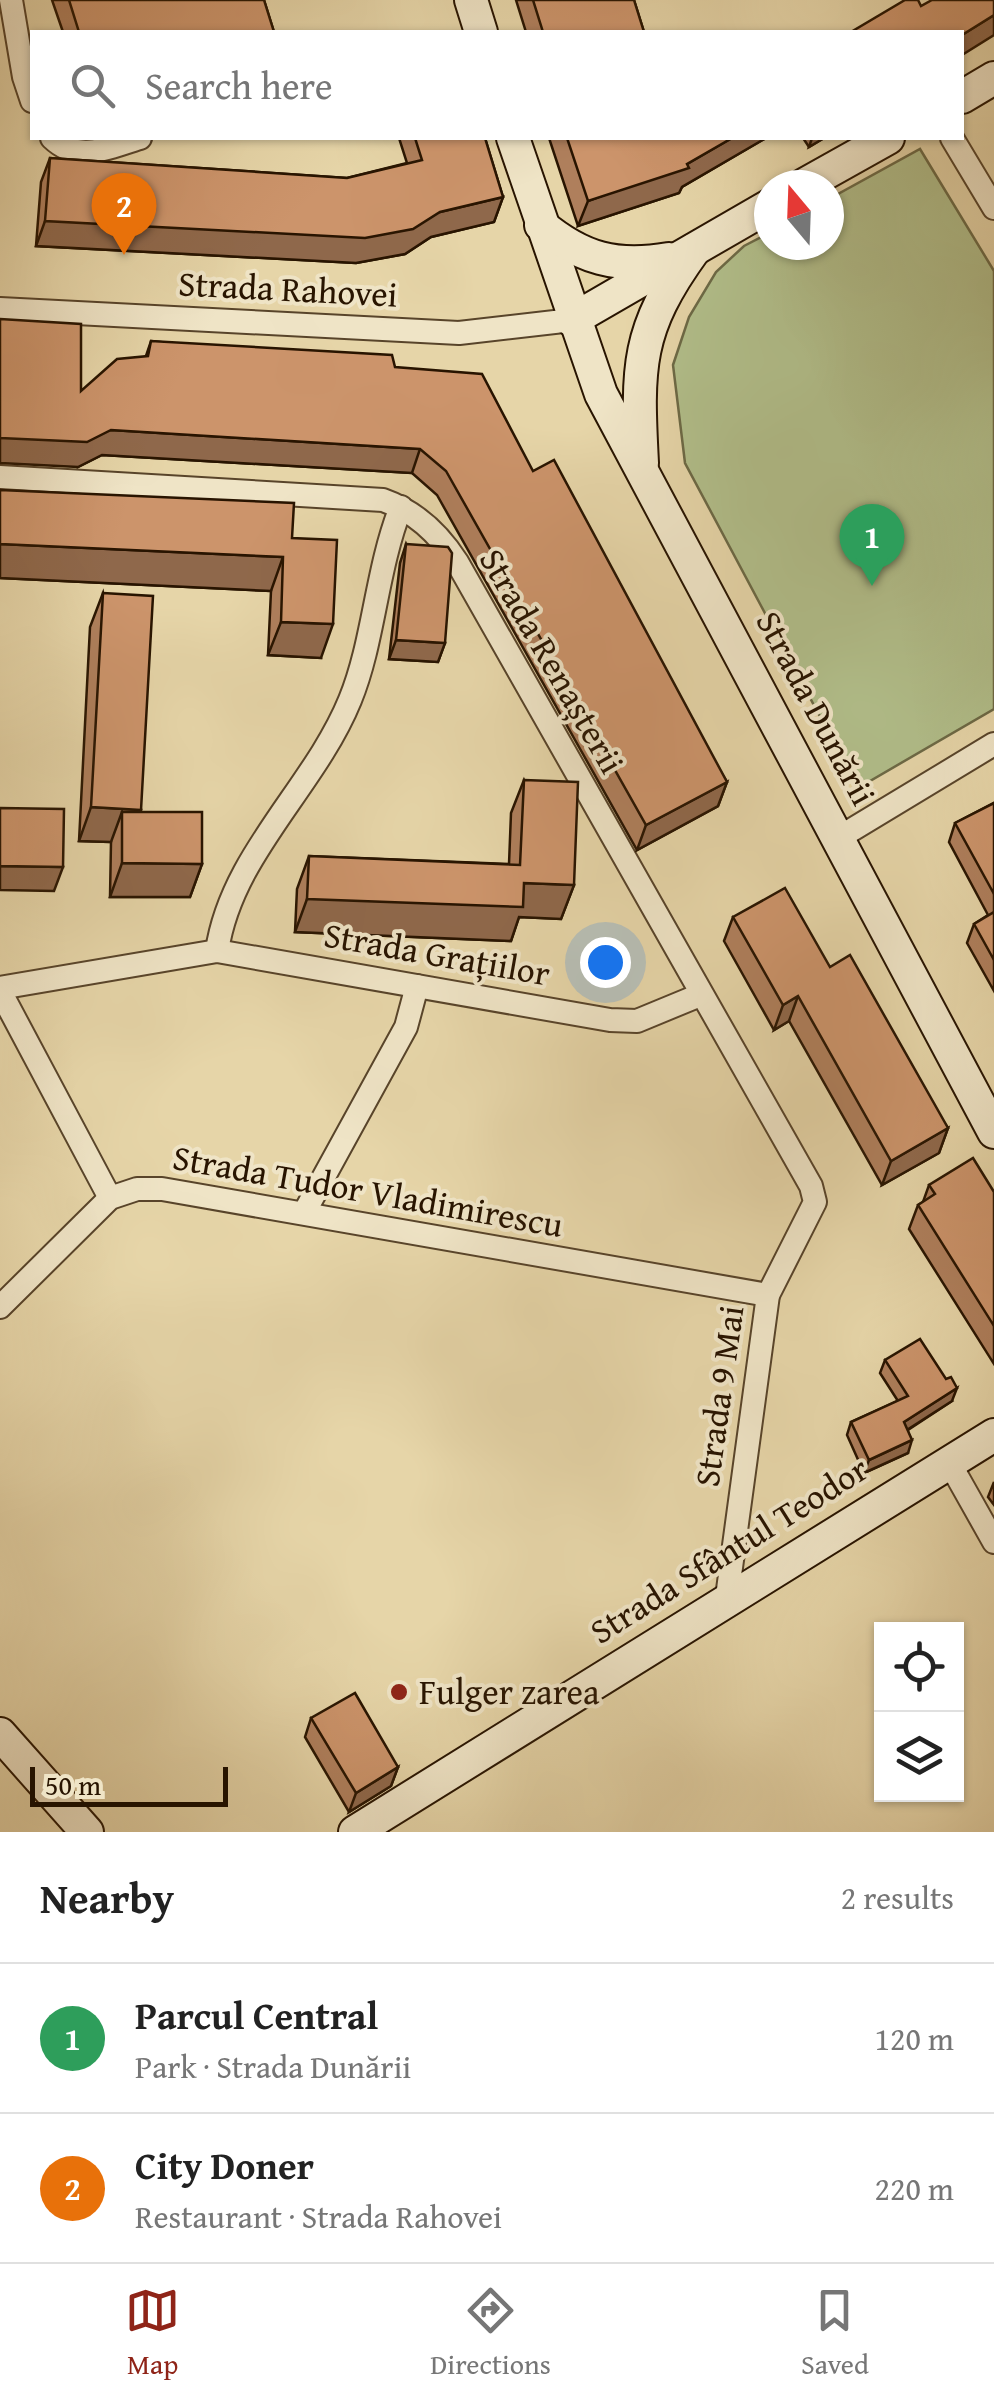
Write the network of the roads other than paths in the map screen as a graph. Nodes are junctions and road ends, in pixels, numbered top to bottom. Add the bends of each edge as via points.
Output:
1 (12, 0) edge
2 (994, 78) edge
3 (30, 95) edge
4 (964, 96) edge
5 (55, 140) edge
6 (134, 140) edge
7 (515, 140) edge
8 (884, 140) edge
9 (953, 140) edge
10 (831, 170) edge
11 (994, 208) edge
12 (754, 215) edge
13 (541, 225) junction
14 (688, 253) junction
15 (0, 310) edge
16 (572, 320) junction
17 (642, 472) junction
18 (0, 477) edge
19 (402, 507) junction
20 (994, 744) edge
21 (840, 837) junction
22 (217, 951) junction
23 (417, 986) junction
24 (0, 989) edge
25 (700, 994) junction
26 (994, 1132) edge
27 (110, 1198) junction
28 (304, 1213) junction
29 (812, 1216) joint
30 (768, 1295) junction
31 (0, 1307) edge
32 (994, 1434) edge
33 (948, 1462) junction
34 (994, 1542) edge
35 (726, 1597) junction
36 (0, 1734) edge
37 (88, 1832) edge
38 (355, 1832) edge

1 - 3 street
2 - 4 main road
5 - 6 street via 90,154
7 - 13 main road, Strada Dunării
8 - 10 main road
9 - 11 street
12 - 14 main road
13 - 14 main road via 572,250 605,262
13 - 16 main road, Strada Dunării
14 - 16 main road
14 - 17 main road via 645,336 638,373
15 - 16 street, Strada Rahovei via 459,334
16 - 17 main road, Strada Dunării via 600,394
17 - 21 main road, Strada Dunării
18 - 19 street, Strada Renașterii via 360,496
19 - 22 street via 350,700 228,904
19 - 25 street, Strada Renașterii via 457,562
20 - 21 street
21 - 26 main road, Strada Dunării
22 - 23 street, Strada Grațiilor
22 - 24 street, Strada Grațiilor
23 - 25 street, Strada Grațiilor via 636,1021
23 - 28 street via 406,1027
24 - 27 street
25 - 29 street, Strada Renașterii via 810,1186
27 - 28 street, Strada Tudor Vladimirescu via 162,1190
27 - 31 street
28 - 30 street, Strada Tudor Vladimirescu
29 - 30 street, Strada 9 Mai
30 - 35 street, Strada 9 Mai
32 - 33 main road, Strada Sfântul Teodor
33 - 34 street
33 - 35 main road, Strada Sfântul Teodor
35 - 38 main road, Strada Sfântul Teodor
36 - 37 main road

